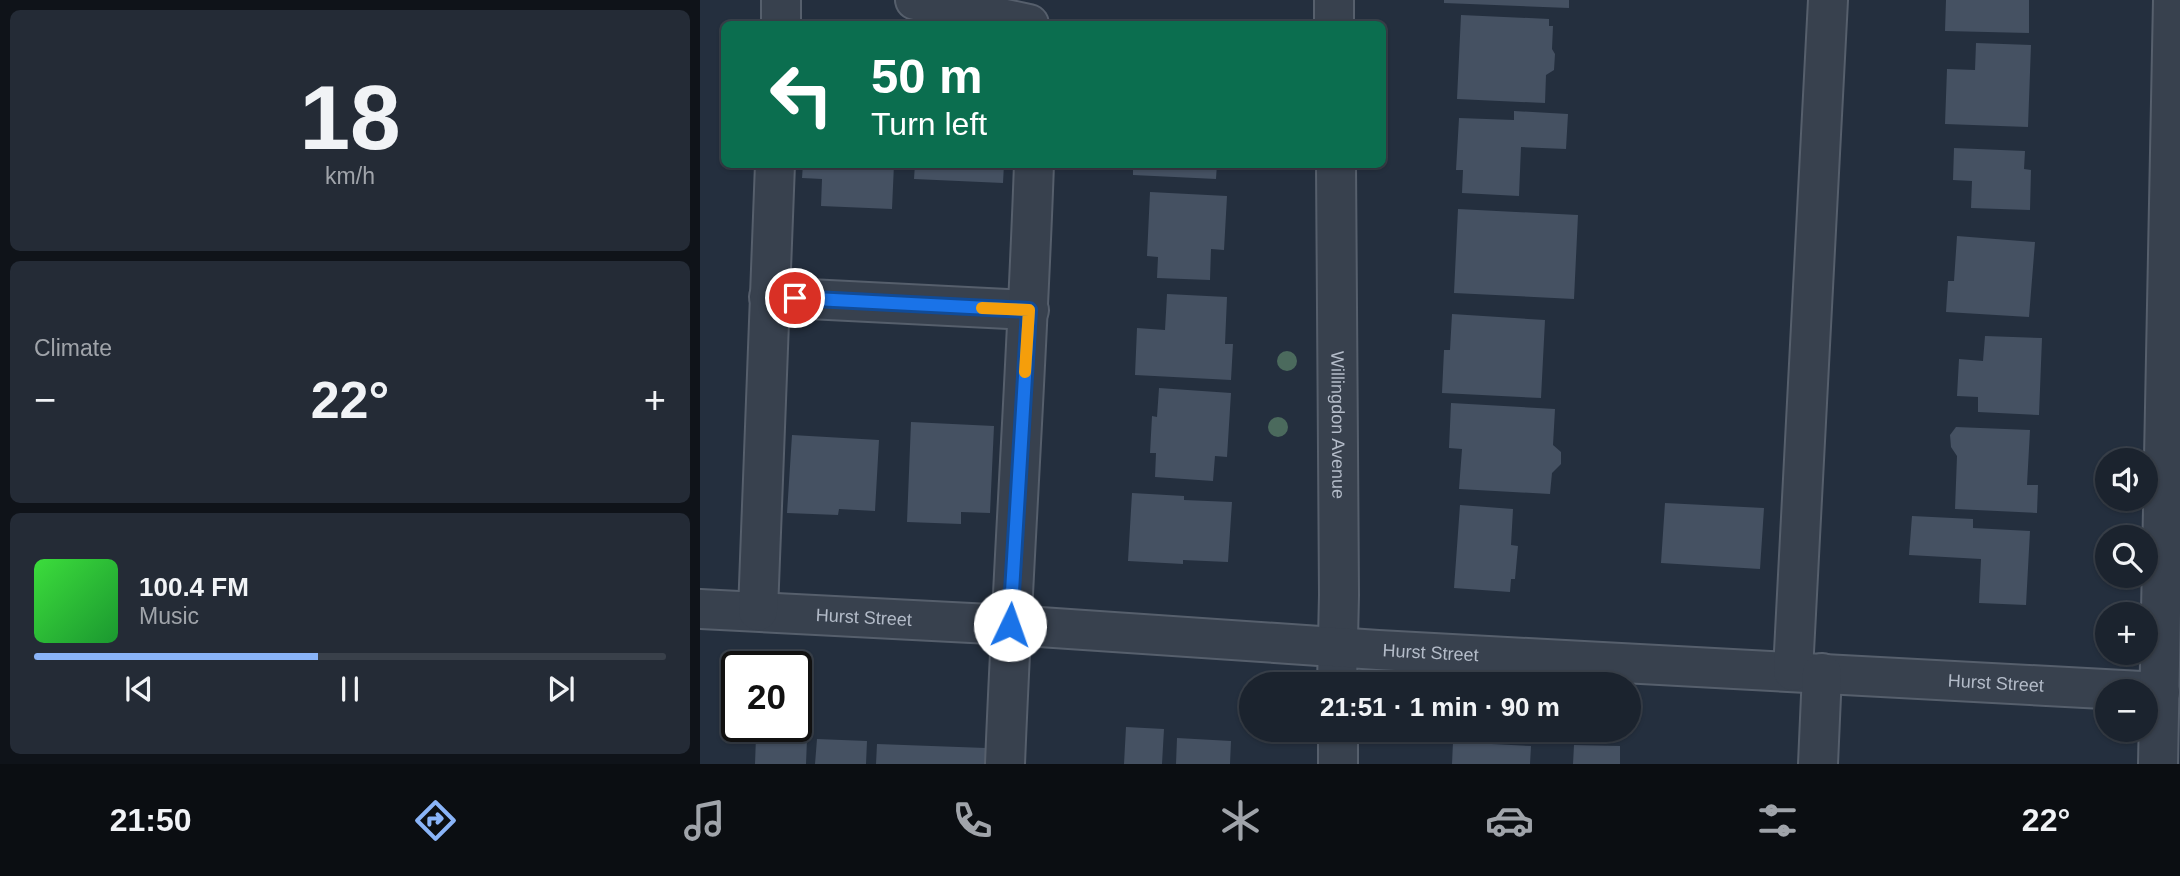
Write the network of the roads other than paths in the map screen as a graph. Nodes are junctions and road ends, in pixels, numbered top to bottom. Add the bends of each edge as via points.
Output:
1 (780, 0) edge
2 (915, 0) edge
3 (1334, 0) edge
4 (1828, 0) edge
5 (2173, 0) edge
6 (780, 21) edge
7 (1015, 21) edge
8 (1334, 21) edge
9 (775, 168) edge
10 (1034, 168) edge
11 (1336, 168) edge
12 (769, 297) junction
13 (1029, 310) junction
14 (700, 609) edge
15 (758, 611) junction
16 (1010, 625) junction
17 (1337, 666) edge
18 (1808, 672) junction
19 (2160, 692) junction
20 (1338, 742) edge
21 (1005, 764) edge
22 (1338, 764) edge
23 (1818, 764) edge
24 (2158, 764) edge

1 - 6 street
2 - 7 street
3 - 8 street
4 - 18 street
5 - 19 street
9 - 12 street
10 - 13 street
11 - 17 street, Willingdon Avenue
12 - 13 street
12 - 15 street
13 - 16 street
14 - 15 street, Hurst Street
15 - 16 street, Hurst Street
16 - 17 street, Hurst Street
16 - 21 street
17 - 18 street, Hurst Street
18 - 19 street, Hurst Street
18 - 23 street
19 - 24 street
20 - 22 street

